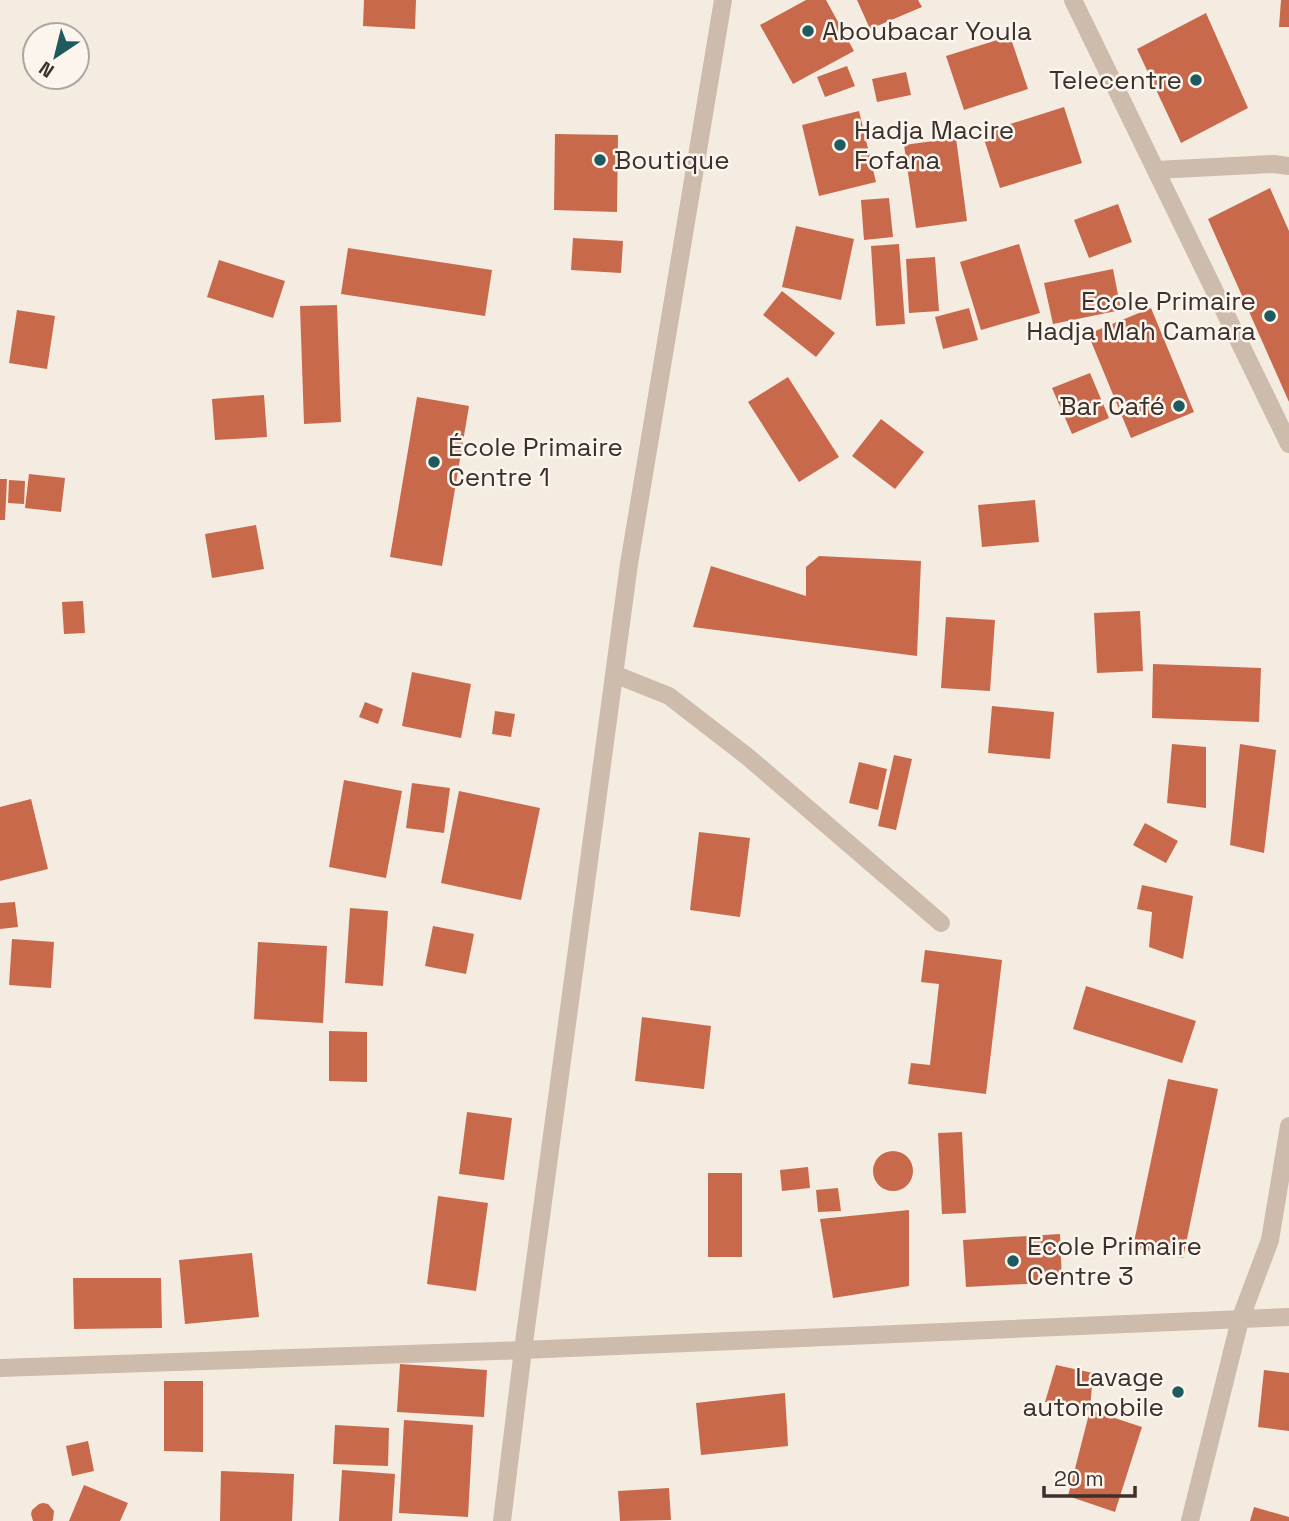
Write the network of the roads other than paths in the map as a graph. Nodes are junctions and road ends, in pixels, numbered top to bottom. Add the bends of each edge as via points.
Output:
1 (723, 0) edge
2 (1073, 0) edge
3 (1289, 166) edge
4 (1156, 170) junction
5 (1289, 444) edge
6 (614, 674) junction
7 (940, 923) dead end
8 (1289, 1126) edge
9 (1289, 1317) edge
10 (1240, 1320) junction
11 (523, 1350) junction
12 (0, 1368) edge
13 (502, 1521) edge
14 (1189, 1521) edge

1 - 6 street
2 - 4 street
3 - 4 street
4 - 5 street
6 - 7 street via 669,696 748,757
6 - 11 street
8 - 10 street via 1270,1241
9 - 10 street
10 - 11 street
10 - 14 street
11 - 12 street
11 - 13 street

